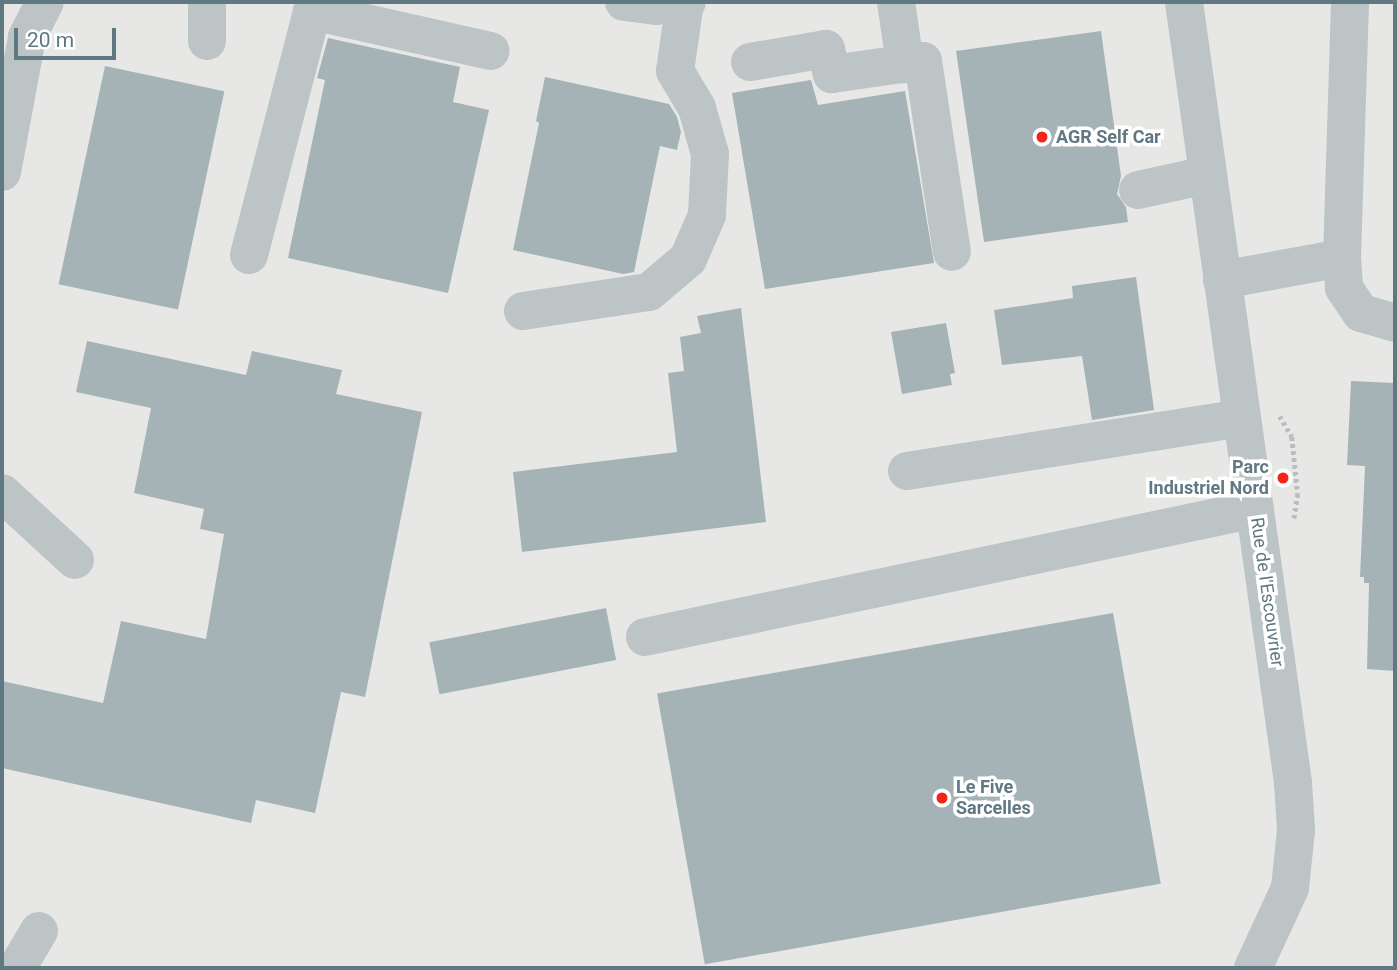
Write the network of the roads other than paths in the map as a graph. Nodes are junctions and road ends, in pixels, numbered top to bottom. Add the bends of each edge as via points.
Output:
1 (45, 2) edge
2 (207, 2) edge
3 (624, 2) edge
4 (686, 2) edge
5 (896, 2) edge
6 (1184, 2) edge
7 (1350, 2) edge
8 (311, 6) edge
9 (207, 41) dead end
10 (491, 51) dead end
11 (750, 62) dead end
12 (905, 64) junction
13 (2, 172) edge
14 (1207, 175) junction
15 (1138, 190) dead end
16 (952, 251) dead end
17 (250, 254) dead end
18 (1342, 258) junction
19 (1222, 280) junction
20 (523, 311) dead end
21 (1395, 323) edge
22 (1242, 418) junction
23 (907, 471) dead end
24 (2, 493) edge
25 (1255, 509) junction
26 (75, 560) dead end
27 (645, 637) dead end
28 (39, 931) dead end
29 (17, 968) edge
30 (1253, 968) edge

1 - 13 street via 27,37
2 - 9 street
3 - 4 street via 656,6
4 - 20 street via 675,71 697,108 710,154 707,215 688,259 649,292
5 - 12 street
6 - 14 street, Rue de l'Escouvrier
7 - 18 street
8 - 10 street
8 - 17 street
11 - 12 street via 826,49 832,74
12 - 16 street via 923,61
14 - 15 street
14 - 19 street, Rue de l'Escouvrier
18 - 19 street
18 - 21 street via 1344,288 1361,313
19 - 22 street, Rue de l'Escouvrier
22 - 23 street
22 - 25 street, Rue de l'Escouvrier
24 - 26 street
25 - 27 street
25 - 30 street, Rue de l'Escouvrier via 1296,830 1290,888
28 - 29 street

